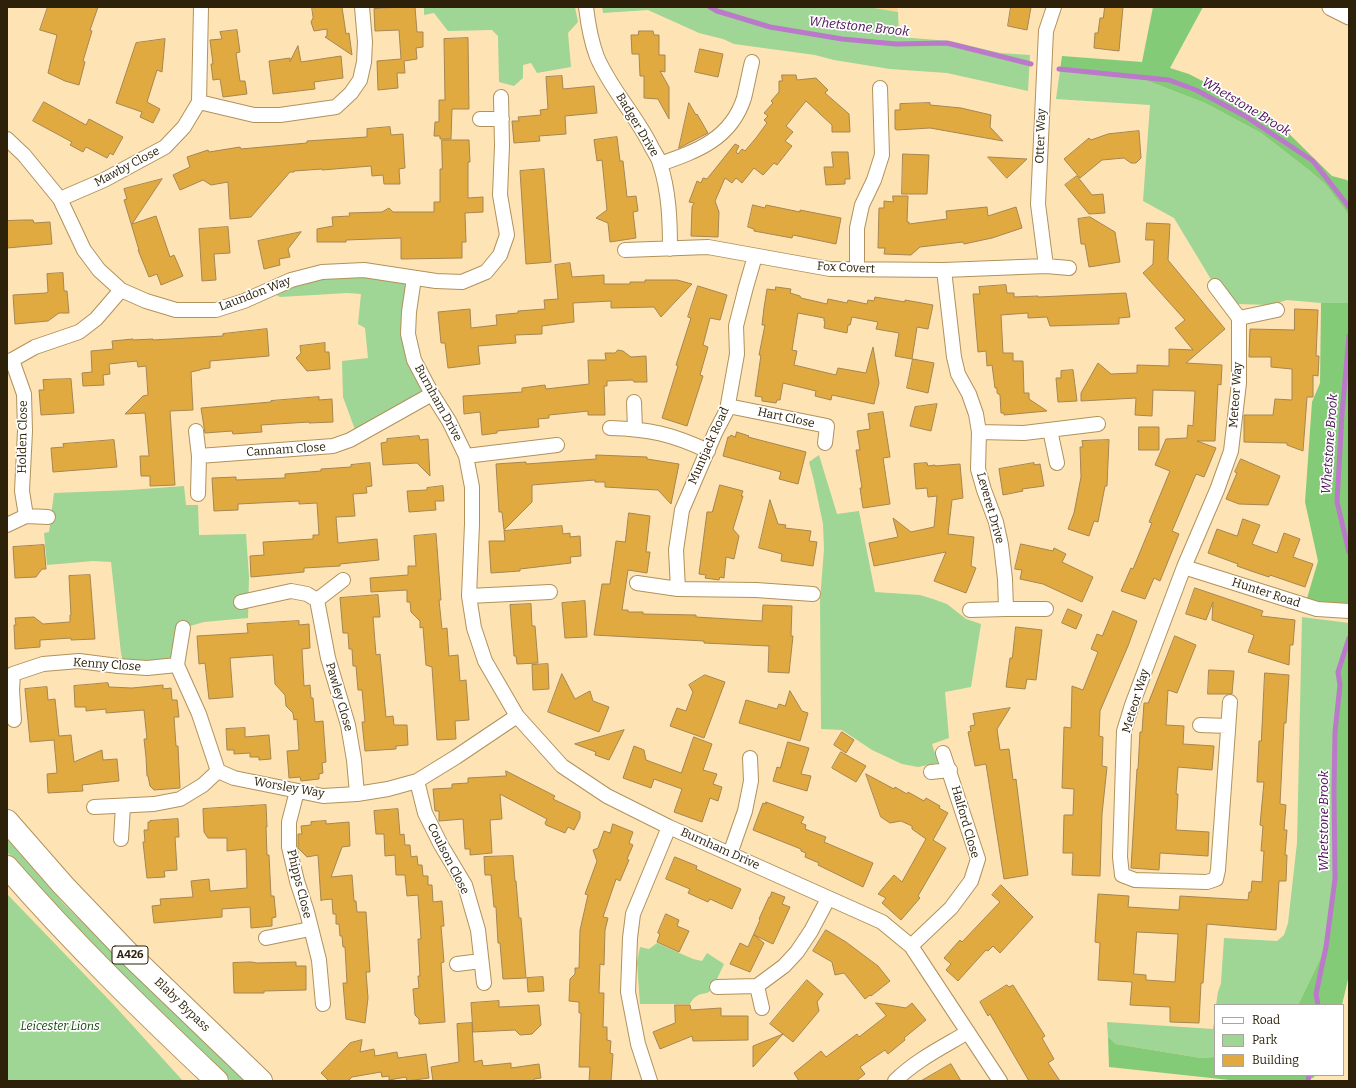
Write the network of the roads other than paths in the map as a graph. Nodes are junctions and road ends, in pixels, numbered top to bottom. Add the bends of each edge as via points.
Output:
1 (201, 7) edge
2 (362, 7) edge
3 (586, 7) edge
4 (1054, 7) edge
5 (1331, 7) edge
6 (1349, 16) edge
7 (752, 62) dead end
8 (880, 88) dead end
9 (501, 97) dead end
10 (200, 102) junction
11 (480, 119) dead end
12 (502, 119) junction
13 (7, 139) edge
14 (660, 164) junction
15 (60, 199) junction
16 (670, 248) junction
17 (625, 250) dead end
18 (755, 256) junction
19 (1046, 266) junction
20 (1069, 268) dead end
21 (857, 269) junction
22 (944, 270) junction
23 (414, 278) junction
24 (1215, 286) dead end
25 (121, 290) junction
26 (1277, 310) dead end
27 (1239, 318) junction
28 (10, 360) edge
29 (432, 394) junction
30 (634, 402) dead end
31 (728, 406) junction
32 (1098, 424) dead end
33 (610, 428) dead end
34 (635, 429) junction
35 (1050, 430) junction
36 (196, 431) dead end
37 (980, 432) junction
38 (825, 443) dead end
39 (557, 445) dead end
40 (708, 451) junction
41 (199, 456) junction
42 (466, 456) junction
43 (1057, 463) dead end
44 (198, 494) dead end
45 (26, 516) junction
46 (48, 517) dead end
47 (7, 525) edge
48 (1184, 566) junction
49 (343, 580) dead end
50 (637, 583) dead end
51 (678, 589) junction
52 (550, 592) dead end
53 (813, 594) dead end
54 (469, 596) junction
55 (317, 600) junction
56 (241, 602) dead end
57 (1006, 609) junction
58 (1046, 609) dead end
59 (970, 610) dead end
60 (1349, 611) edge
61 (183, 628) dead end
62 (177, 665) junction
63 (10, 674) edge
64 (1230, 702) dead end
65 (517, 716) junction
66 (14, 720) dead end
67 (1200, 725) dead end
68 (1228, 726) junction
69 (944, 753) dead end
70 (750, 758) dead end
71 (950, 770) junction
72 (218, 771) junction
73 (931, 772) dead end
74 (417, 781) junction
75 (297, 791) junction
76 (357, 794) junction
77 (123, 806) junction
78 (94, 807) dead end
79 (7, 821) edge
80 (669, 827) junction
81 (122, 839) dead end
82 (730, 854) junction
83 (7, 868) edge
84 (828, 898) junction
85 (310, 929) junction
86 (266, 938) dead end
87 (911, 946) junction
88 (481, 961) junction
89 (456, 964) dead end
90 (484, 983) dead end
91 (756, 986) junction
92 (717, 987) dead end
93 (323, 1004) dead end
94 (762, 1008) dead end
95 (968, 1032) junction
96 (217, 1081) edge
97 (261, 1081) edge
98 (650, 1081) edge
99 (895, 1081) edge
100 (1000, 1081) edge

1 - 10 street
2 - 10 street via 365,42 360,80 336,107 280,115 254,115
3 - 14 street, Badger Drive via 588,27 597,57 611,83 645,133
4 - 19 street, Otter Way via 1046,31 1038,204
5 - 6 street
7 - 14 street via 743,99 734,120 718,138 695,151
8 - 21 street via 882,155 862,205 857,228
9 - 12 street, Laundon Way
10 - 15 street, Mawby Close via 184,127 165,147 104,180
11 - 12 street
12 - 23 street, Laundon Way via 500,195 507,235 500,255 486,272 462,282
13 - 15 street, Laundon Way via 24,155
14 - 16 street, Badger Drive via 667,194
15 - 25 street, Laundon Way via 84,250 99,270
16 - 17 street, Fox Covert
16 - 18 street, Fox Covert via 708,247
18 - 21 street, Fox Covert via 830,269
18 - 31 street, Muntjack Road via 736,326 737,354
19 - 20 street, Fox Covert
19 - 22 street, Fox Covert
21 - 22 street, Fox Covert
22 - 37 street, Leveret Drive via 954,357 958,374 969,394
23 - 25 street, Laundon Way via 364,270 322,272 291,280 244,301 216,310 176,310
23 - 29 street, Burnham Drive via 408,334 414,360
24 - 27 street
25 - 28 street via 96,319 79,332 35,347
26 - 27 street
27 - 48 street, Meteor Way via 1239,383 1231,451
28 - 45 street, Holden Close via 24,394 22,491
29 - 41 street, Cannam Close via 350,440 334,446
29 - 42 street, Burnham Drive
30 - 34 street
31 - 38 street, Hart Close via 827,426
31 - 40 street, Muntjack Road
32 - 35 street
33 - 34 street
34 - 40 street via 658,432
35 - 37 street via 1024,433
35 - 43 street
36 - 41 street
37 - 57 street, Leveret Drive via 978,469 1001,545
39 - 42 street, Burnham Drive
40 - 51 street, Muntjack Road via 682,510 676,550
41 - 44 street
42 - 54 street, Burnham Drive via 472,488
45 - 46 street
45 - 47 street
48 - 60 street, Hunter Road via 1317,609
48 - 68 street, Meteor Way via 1124,731 1120,858 1122,875 1135,880 1207,882 1216,879
49 - 55 street
50 - 51 street
51 - 53 street
52 - 54 street
54 - 65 street, Burnham Drive via 474,628 485,661
55 - 56 street via 306,594 291,592
55 - 76 street, Pawley Close via 328,658 348,725
57 - 58 street
57 - 59 street
61 - 62 street
62 - 63 street, Kenny Close via 147,668 79,661 43,664
62 - 72 street via 199,714
63 - 66 street, Kenny Close
64 - 68 street, Meteor Way
65 - 74 street, Worsley Way
65 - 80 street, Burnham Drive via 562,766 607,796
67 - 68 street
69 - 71 street, Halford Close
70 - 82 street via 751,781 745,811
71 - 73 street, Halford Close
71 - 87 street, Halford Close via 978,859 971,881 951,908
72 - 75 street, Worsley Way via 234,778
72 - 77 street via 203,785 180,799
74 - 76 street, Worsley Way
74 - 88 street, Coulson Close via 425,813 465,885 478,930
75 - 76 street, Worsley Way via 324,796
75 - 85 street, Phipps Close via 289,822 289,847
77 - 78 street
77 - 81 street
79 - 97 main road, Blaby Bypass / A426 via 129,954
80 - 82 street, Burnham Drive
80 - 98 street via 633,914 630,938 628,992 638,1044
82 - 84 street, Burnham Drive
83 - 96 main road, A426 via 105,973
84 - 87 street, Burnham Drive via 882,922
84 - 91 street via 811,931 796,952 784,966
85 - 86 street, Phipps Close
85 - 93 street, Phipps Close via 319,960
87 - 95 street, Burnham Drive
88 - 89 street
88 - 90 street, Coulson Close
91 - 92 street
91 - 94 street
95 - 99 street via 926,1057
95 - 100 street, Burnham Drive

